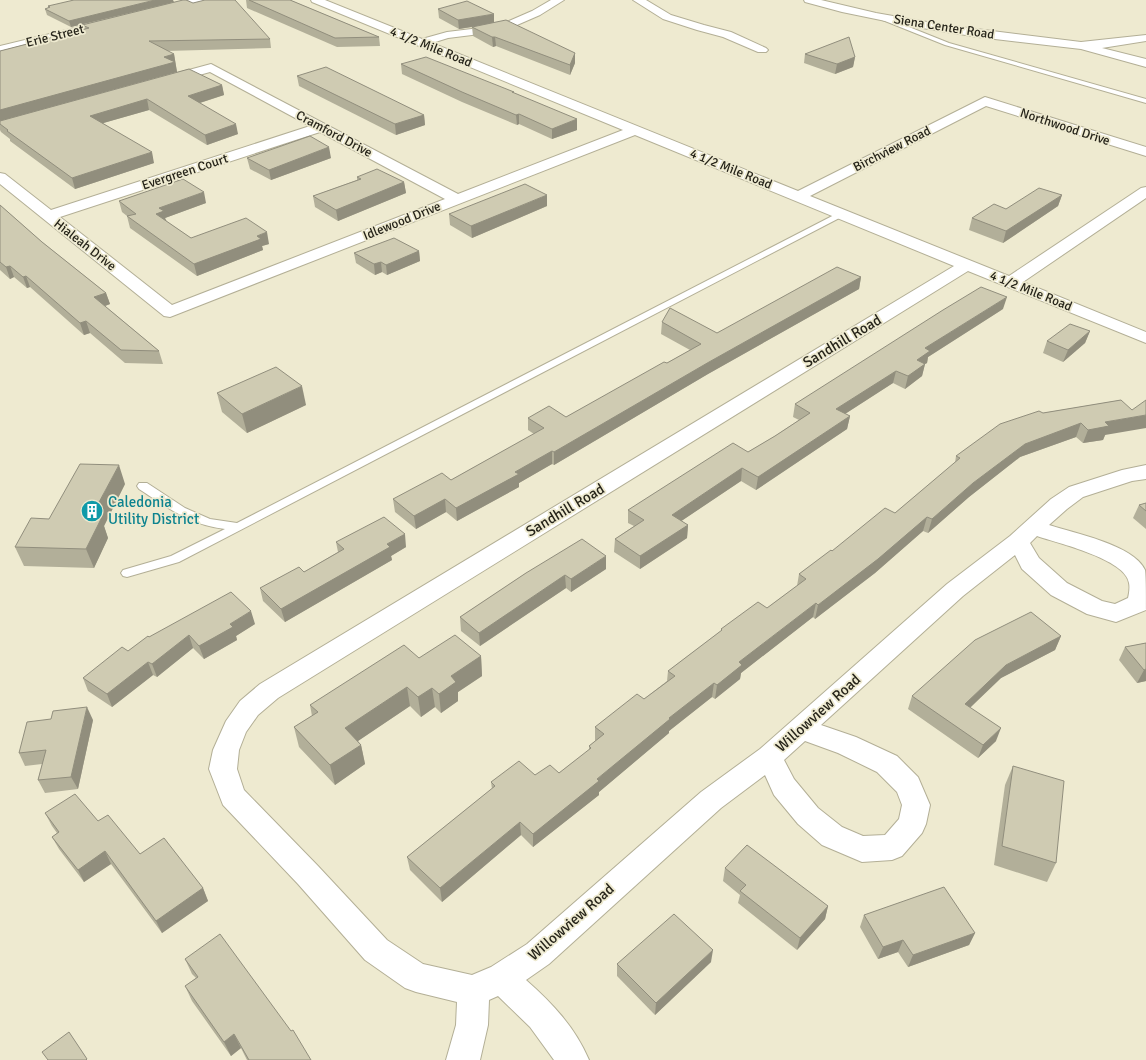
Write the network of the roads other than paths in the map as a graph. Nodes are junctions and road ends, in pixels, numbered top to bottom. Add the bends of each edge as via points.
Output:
1 (200, 0) edge
2 (316, 0) edge
3 (559, 0) edge
4 (638, 0) edge
5 (809, 0) edge
6 (153, 12) edge
7 (882, 18) junction
8 (122, 20) edge
9 (1146, 38) edge
10 (421, 43) junction
11 (1081, 46) junction
12 (0, 50) edge
13 (762, 50) dead end
14 (1146, 63) edge
15 (158, 83) edge
16 (985, 101) joint
17 (1146, 101) edge
18 (321, 127) junction
19 (634, 130) junction
20 (1146, 152) edge
21 (0, 177) edge
22 (1146, 191) edge
23 (799, 196) junction
24 (457, 199) junction
25 (843, 214) junction
26 (49, 216) junction
27 (967, 265) junction
28 (1011, 283) junction
29 (170, 312) joint
30 (1146, 338) edge
31 (1146, 472) edge
32 (143, 486) dead end
33 (239, 527) junction
34 (1025, 534) junction
35 (127, 573) dead end
36 (801, 729) junction
37 (769, 756) junction
38 (502, 978) junction
39 (473, 991) junction
40 (463, 1060) edge
41 (572, 1060) edge

1 - 6 street
2 - 10 street, 4 1/2 Mile Road
3 - 10 street via 513,23
4 - 13 street via 667,17 727,34
5 - 7 street, Siena Center Road
7 - 11 street, Siena Center Road
7 - 17 lane via 947,44
8 - 12 street, Erie Street
9 - 11 street, Siena Center Road
10 - 19 street, 4 1/2 Mile Road
11 - 14 street, Siena Center Road
15 - 18 street, Cramford Drive via 211,68
16 - 20 street, Northwood Drive
16 - 23 street, Birchview Road
18 - 24 street, Cramford Drive
18 - 26 street, Evergreen Court
19 - 23 street, 4 1/2 Mile Road
19 - 24 street, Idlewood Drive
21 - 26 street, Hialeah Drive
22 - 28 street
23 - 25 street, 4 1/2 Mile Road
24 - 29 street, Idlewood Drive
25 - 27 street, 4 1/2 Mile Road
25 - 33 lane
26 - 29 street, Hialeah Drive
27 - 28 street, 4 1/2 Mile Road
27 - 39 street, Sandhill Road via 269,691 249,708 238,723 226,750 223,769 233,797 376,950 416,977
28 - 30 street, 4 1/2 Mile Road
31 - 34 street, Willowview Road via 1076,492
32 - 33 lane via 181,511 208,523
33 - 35 lane via 175,559
34 - 34 street via 1110,552 1130,565 1141,582 1140,603 1116,613 1095,608 1059,589 1030,563
34 - 36 street, Willowview Road via 955,590
36 - 37 street, Willowview Road
36 - 37 street via 847,744 887,764 908,785 916,805 912,824 892,847 862,849 832,836 808,816 784,787
37 - 38 street, Willowview Road via 711,800 538,954
38 - 39 street, Willowview Road
38 - 41 street via 544,1020 567,1049
39 - 40 street via 472,1025

